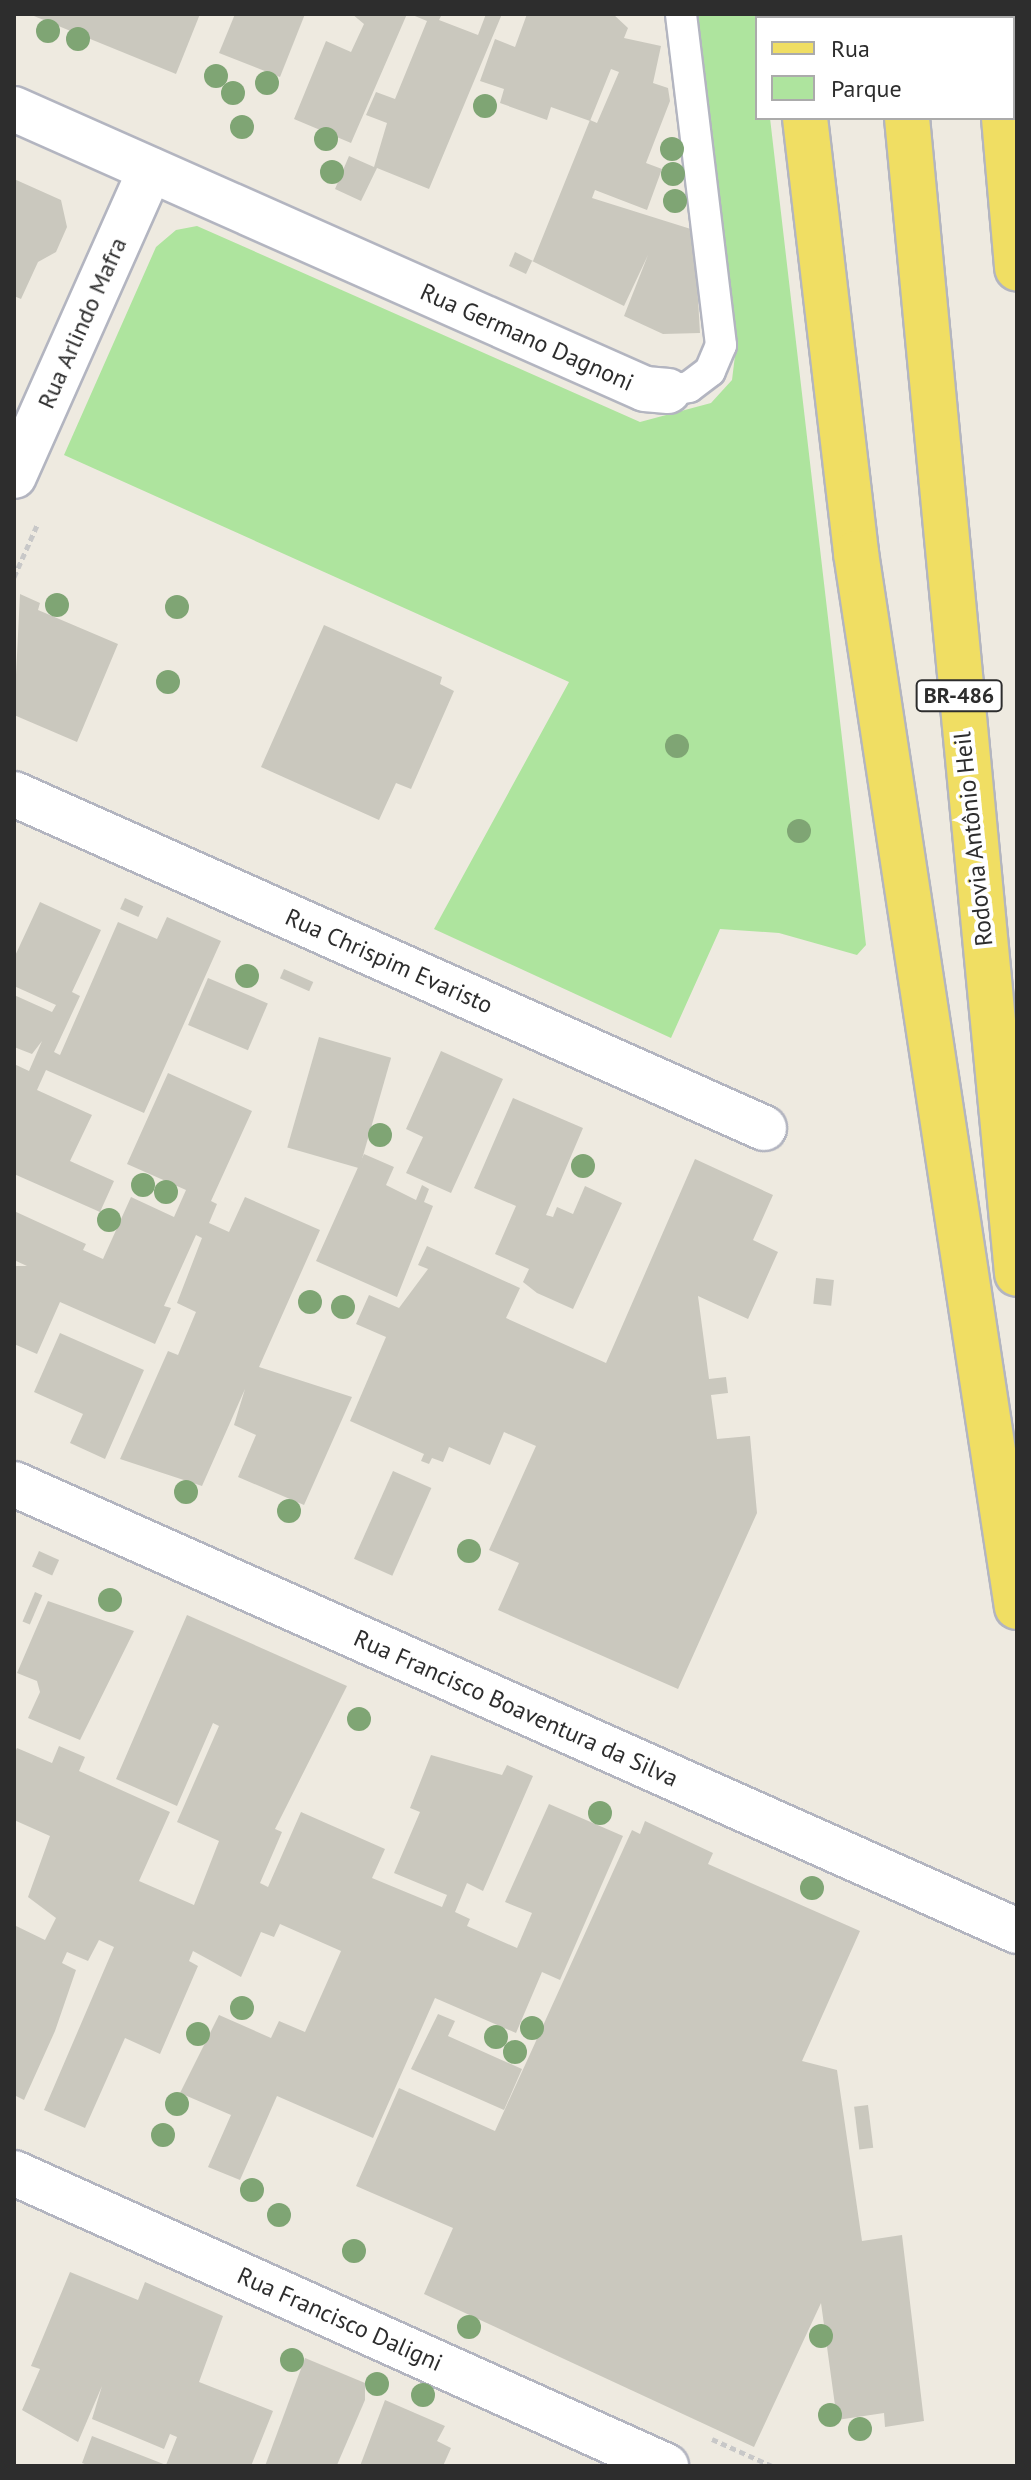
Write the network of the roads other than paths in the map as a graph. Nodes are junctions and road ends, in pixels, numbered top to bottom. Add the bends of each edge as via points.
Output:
1 (681, 14) edge
2 (14, 109) edge
3 (805, 120) edge
4 (907, 120) edge
5 (1004, 120) edge
6 (150, 170) junction
7 (1017, 268) edge
8 (668, 391) joint
9 (14, 476) edge
10 (14, 794) edge
11 (764, 1128) dead end
12 (1017, 1274) edge
13 (14, 1484) edge
14 (1017, 1607) edge
15 (1017, 1931) edge
16 (14, 2173) edge
17 (666, 2466) edge

1 - 8 lane, Rua Germano Dagnoni via 721,345 710,371 689,387
2 - 6 street, Rua Germano Dagnoni
3 - 14 main road via 856,553
4 - 12 main road, Rodovia Antônio Heil / BR-486
5 - 7 main road
6 - 8 street, Rua Germano Dagnoni via 645,389
6 - 9 street, Rua Arlindo Mafra
10 - 11 street, Rua Chrispim Evaristo
13 - 15 street, Rua Francisco Boaventura da Silva
16 - 17 street, Rua Francisco Daligni

